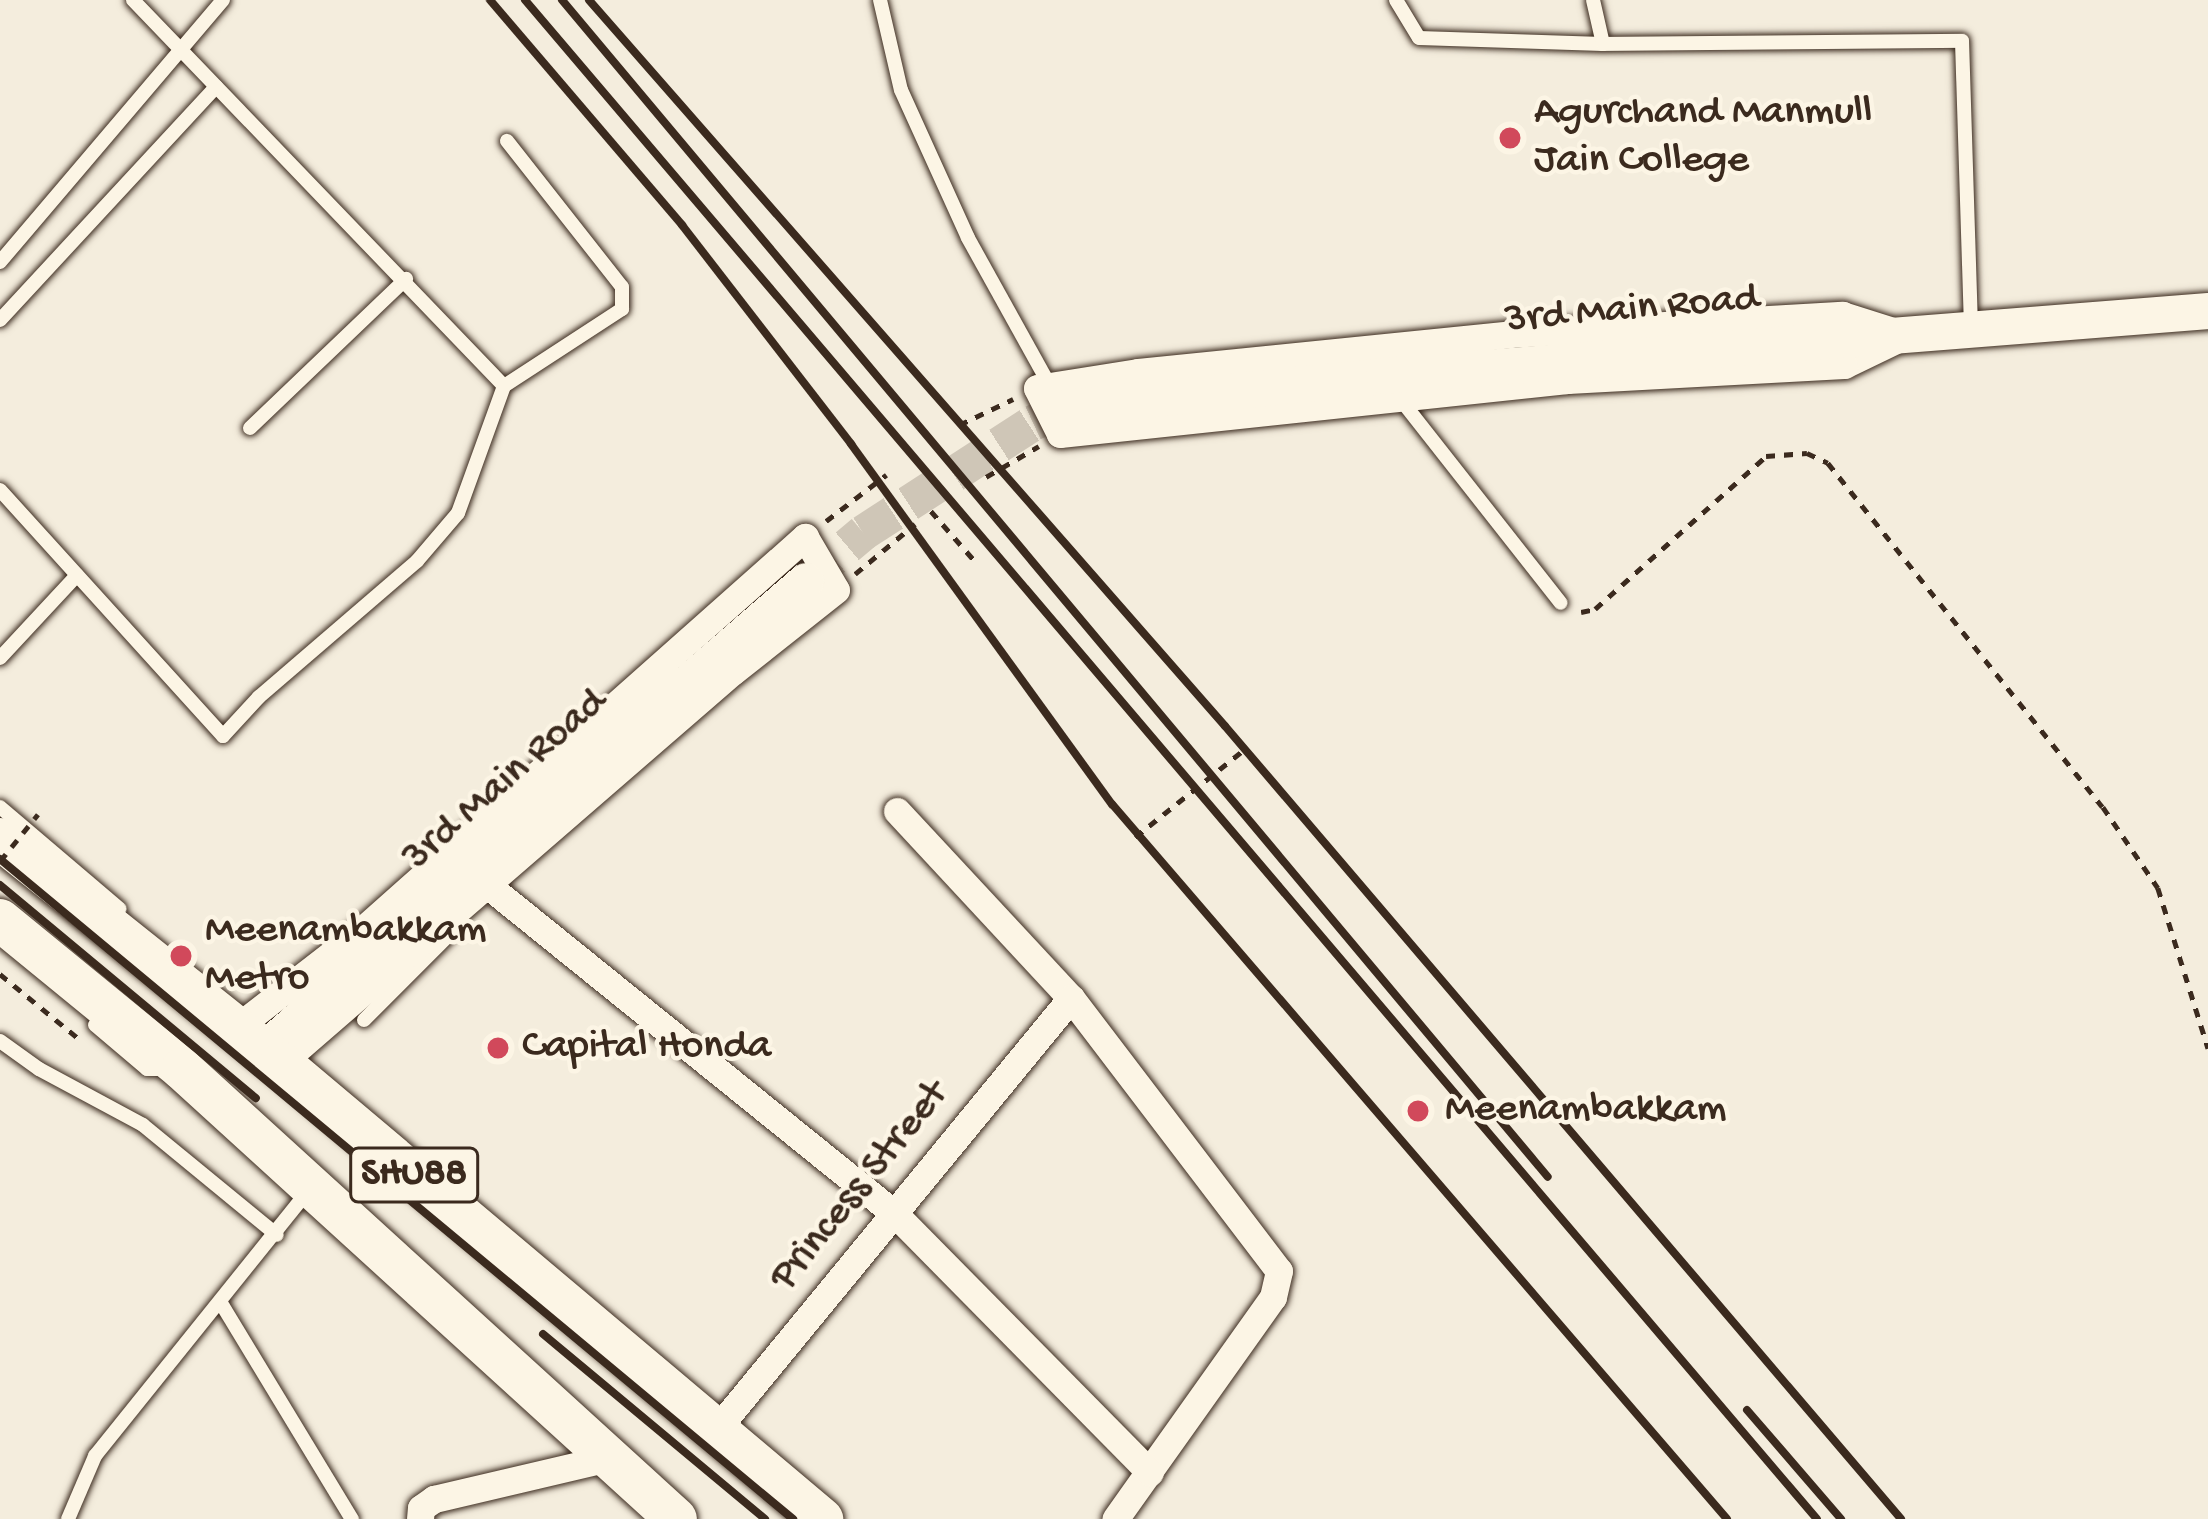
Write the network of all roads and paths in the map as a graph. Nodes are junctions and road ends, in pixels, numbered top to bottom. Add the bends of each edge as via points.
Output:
1 (133, 0) edge
2 (223, 0) edge
3 (880, 0) edge
4 (1396, 0) edge
5 (1593, 0) edge
6 (1603, 44) junction
7 (182, 52) junction
8 (216, 87) junction
9 (507, 140) dead end
10 (0, 262) edge
11 (406, 279) junction
12 (2208, 310) edge
13 (0, 320) edge
14 (1971, 329) junction
15 (1906, 334) junction
16 (504, 386) junction
17 (1400, 398) junction
18 (1053, 404) junction
19 (958, 425) dead end
20 (250, 428) dead end
21 (886, 475) dead end
22 (986, 477) dead end
23 (0, 490) edge
24 (932, 511) dead end
25 (915, 524) dead end
26 (811, 532) junction
27 (975, 561) dead end
28 (77, 575) junction
29 (828, 585) junction
30 (1561, 603) joint
31 (0, 658) edge
32 (1245, 749) dead end
33 (0, 807) edge
34 (897, 811) dead end
35 (38, 814) dead end
36 (1135, 837) dead end
37 (0, 838) edge
38 (0, 861) edge
39 (492, 888) junction
40 (131, 919) dead end
41 (0, 920) edge
42 (163, 946) dead end
43 (0, 974) edge
44 (1071, 998) junction
45 (80, 1012) dead end
46 (364, 1020) dead end
47 (250, 1039) junction
48 (82, 1041) dead end
49 (0, 1042) edge
50 (2208, 1048) edge
51 (0, 1054) edge
52 (39, 1069) junction
53 (182, 1070) junction
54 (313, 1185) junction
55 (895, 1214) junction
56 (277, 1235) junction
57 (221, 1303) junction
58 (716, 1430) junction
59 (609, 1458) junction
60 (1150, 1473) junction
61 (68, 1519) edge
62 (352, 1519) edge
63 (420, 1519) edge
64 (676, 1519) edge
65 (822, 1519) edge
66 (1115, 1519) edge

1 - 7 lane
2 - 7 lane
3 - 18 lane via 902,90
4 - 6 lane via 1419,38
5 - 6 lane
6 - 14 lane via 1962,41
7 - 8 lane
7 - 10 lane
8 - 11 lane
8 - 13 lane
9 - 16 lane via 622,287 622,309
11 - 16 lane
11 - 20 lane
12 - 14 street, 3rd Main Road
14 - 15 street, 3rd Main Road
15 - 17 street via 1844,365
15 - 18 street, 3rd Main Road
16 - 28 lane via 458,513 417,561 223,736
17 - 18 street
17 - 30 lane
18 - 19 path
18 - 22 path
21 - 26 path
23 - 28 lane
24 - 27 path
25 - 29 path
26 - 29 street
26 - 47 street
28 - 31 lane
29 - 39 street
29 - 47 street, 3rd Main Road
30 - 50 path via 1595,609 1766,456 1807,453 1828,463 2103,807 2158,889
32 - 36 path, bridge
33 - 40 lane
34 - 44 street
35 - 38 path, bridge
37 - 47 main road, SHU88
39 - 46 lane
39 - 47 street
39 - 55 street
41 - 53 main road, SHU88
42 - 47 lane
43 - 48 path
44 - 55 street, Princess Street
44 - 60 street via 1279,1270 1273,1297
45 - 53 lane via 147,1069
47 - 58 main road, SHU88
49 - 52 lane
51 - 52 lane
52 - 56 lane via 143,1125
53 - 54 main road, SHU88
54 - 56 lane
54 - 59 main road, SHU88
55 - 58 street, Princess Street
55 - 60 street
56 - 57 lane
57 - 61 lane via 95,1456
57 - 62 lane
58 - 65 main road, SHU88
59 - 63 street via 428,1501
59 - 64 main road, SHU88
60 - 66 street

